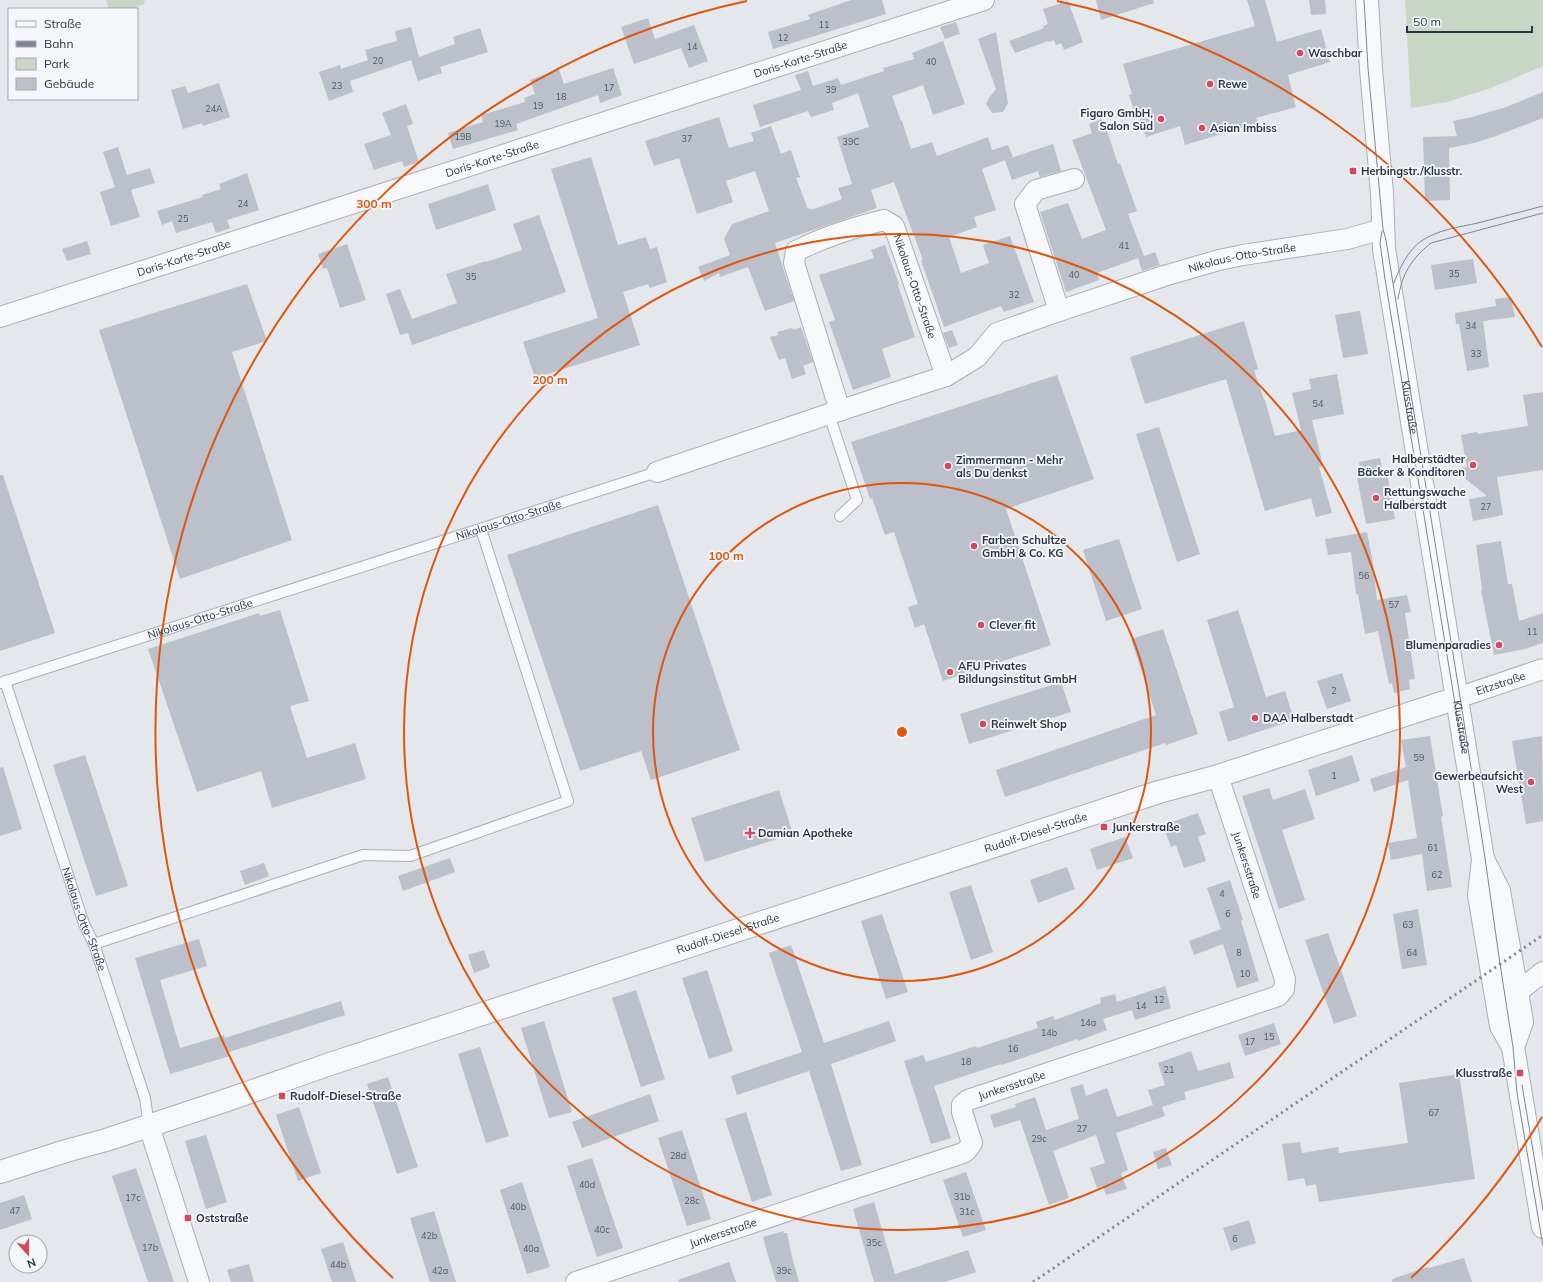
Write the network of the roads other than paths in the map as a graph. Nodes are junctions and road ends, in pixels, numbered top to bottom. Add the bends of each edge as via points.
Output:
1 (984, 0) edge
2 (1367, 0) edge
3 (1074, 179) dead end
4 (1382, 229) junction
5 (1059, 311) junction
6 (0, 317) edge
7 (946, 376) junction
8 (834, 412) junction
9 (657, 472) joint
10 (840, 516) dead end
11 (481, 529) junction
12 (1543, 669) edge
13 (2, 682) edge
14 (1457, 698) junction
15 (1218, 776) junction
16 (1483, 859) junction
17 (94, 944) junction
18 (1543, 972) edge
19 (1517, 992) junction
20 (1498, 1011) junction
21 (1513, 1047) junction
22 (149, 1126) junction
23 (0, 1172) edge
24 (1542, 1219) edge
25 (199, 1282) edge
26 (576, 1282) edge

1 - 6 street, Doris-Korte-Straße
2 - 4 street, Klusstraße via 1382,193
3 - 5 street via 1036,190 1025,204
4 - 5 street, Nikolaus-Otto-Straße via 1347,239 1219,260
4 - 14 street, Klusstraße
5 - 7 street, Nikolaus-Otto-Straße via 997,334 977,357
7 - 8 street, Nikolaus-Otto-Straße
7 - 8 street, Nikolaus-Otto-Straße via 894,226 884,220 872,223 796,251 794,263
8 - 9 street, Nikolaus-Otto-Straße
8 - 10 lane via 857,500
9 - 11 lane, Nikolaus-Otto-Straße
11 - 13 lane, Nikolaus-Otto-Straße
11 - 17 lane via 568,801 410,856 363,855
12 - 14 street, Eitzstraße
13 - 17 lane, Nikolaus-Otto-Straße via 84,924
14 - 15 street, Rudolf-Diesel-Straße
14 - 16 street, Klusstraße
15 - 22 street, Rudolf-Diesel-Straße via 1159,792 338,1061
15 - 26 street, Junkersstraße via 1285,979 1284,989 1278,996 968,1100 962,1105 962,1112 972,1143 963,1153
16 - 19 street, Klusstraße via 1499,892
16 - 20 street, Klusstraße via 1479,895
17 - 22 lane, Nikolaus-Otto-Straße via 146,1098
18 - 19 street
19 - 20 street
19 - 21 street, Klusstraße via 1522,1022
20 - 21 street, Klusstraße via 1501,1026
21 - 24 street, Klusstraße
22 - 23 street, Rudolf-Diesel-Straße
22 - 25 street

